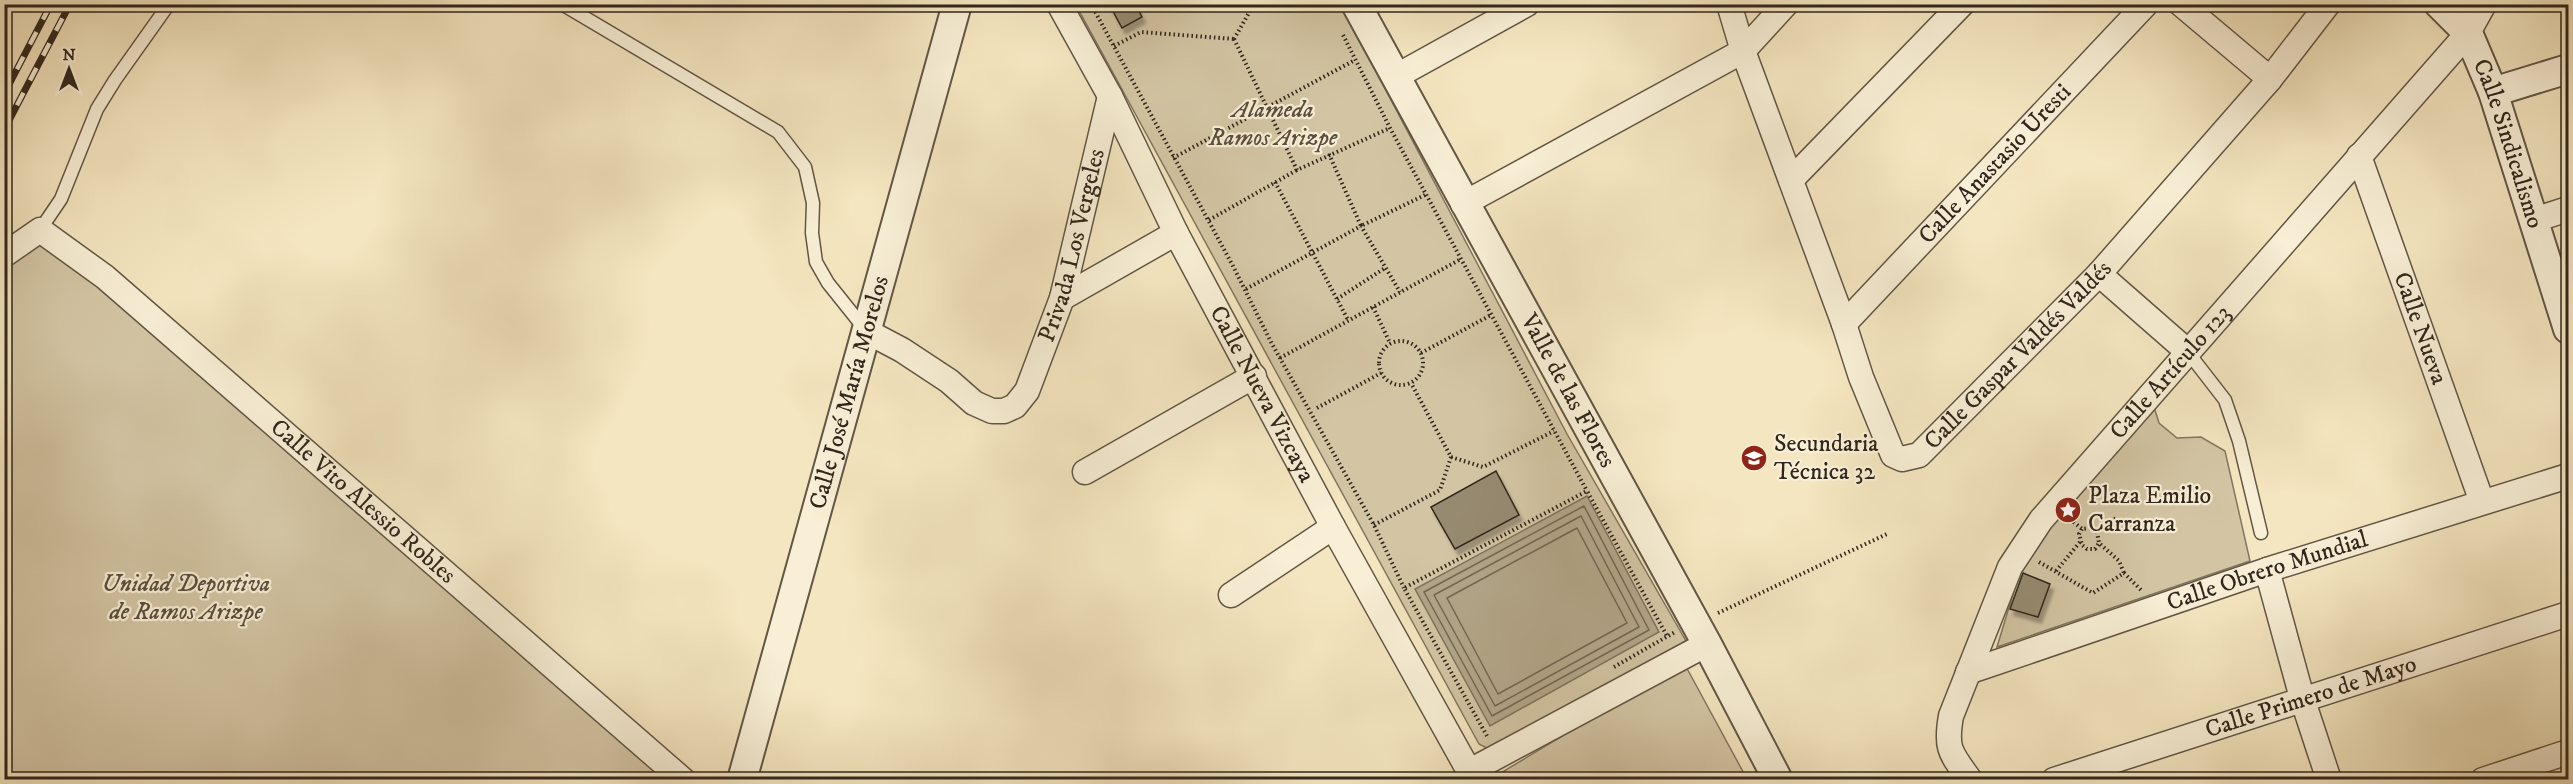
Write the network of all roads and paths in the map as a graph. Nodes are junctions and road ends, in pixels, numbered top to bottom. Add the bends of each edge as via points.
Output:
1 (169, 4) edge
2 (562, 4) edge
3 (957, 4) edge
4 (1059, 4) edge
5 (1091, 4) edge
6 (1254, 4) edge
7 (1356, 4) edge
8 (1527, 4) edge
9 (1729, 4) edge
10 (1786, 4) edge
11 (1962, 4) edge
12 (2146, 4) edge
13 (2181, 4) edge
14 (2328, 4) edge
15 (2439, 4) edge
16 (2484, 4) edge
17 (1342, 32) dead end
18 (2468, 33) junction
19 (1234, 39) junction
20 (1114, 46) junction
21 (1743, 51) junction
22 (1355, 60) junction
23 (2568, 69) edge
24 (1395, 76) junction
25 (2270, 79) junction
26 (2493, 92) junction
27 (1110, 96) junction
28 (1267, 107) junction
29 (1390, 128) junction
30 (1329, 154) junction
31 (2359, 156) junction
32 (1173, 158) junction
33 (1296, 170) junction
34 (1791, 180) junction
35 (1275, 182) junction
36 (1427, 194) junction
37 (1463, 204) junction
38 (2568, 209) edge
39 (1209, 220) dead end
40 (2534, 220) junction
41 (1361, 226) junction
42 (40, 230) junction
43 (1176, 233) junction
44 (1313, 251) junction
45 (4, 255) edge
46 (1461, 259) junction
47 (1385, 268) junction
48 (2098, 274) junction
49 (1246, 289) dead end
50 (1400, 292) junction
51 (1062, 298) junction
52 (1337, 298) junction
53 (1373, 307) junction
54 (1491, 315) junction
55 (1348, 320) junction
56 (1844, 324) junction
57 (2568, 329) edge
58 (866, 331) junction
59 (1390, 343) junction
60 (2187, 351) junction
61 (1421, 353) junction
62 (1280, 358) junction
63 (1381, 373) junction
64 (1254, 376) junction
65 (1411, 383) junction
66 (1317, 408) dead end
67 (1554, 431) junction
68 (1451, 458) junction
69 (1085, 472) dead end
70 (2568, 476) edge
71 (1587, 491) junction
72 (2482, 502) junction
73 (2054, 505) junction
74 (2117, 518) dead end
75 (1374, 525) junction
76 (1333, 526) junction
77 (2082, 529) junction
78 (2097, 532) junction
79 (2261, 533) dead end
80 (1887, 534) dead end
81 (2080, 542) junction
82 (2099, 543) junction
83 (2036, 560) dead end
84 (2267, 570) junction
85 (2056, 571) junction
86 (2124, 573) junction
87 (1404, 588) junction
88 (1231, 595) dead end
89 (2145, 597) dead end
90 (2568, 614) edge
91 (1701, 634) junction
92 (1667, 636) junction
93 (1608, 670) dead end
94 (1968, 672) junction
95 (2302, 698) junction
96 (1487, 736) dead end
97 (2568, 752) edge
98 (1472, 775) edge
99 (683, 780) edge
100 (742, 780) edge
101 (1778, 780) edge
102 (1970, 780) edge
103 (2054, 780) edge
104 (2330, 780) edge
105 (2483, 780) edge

1 - 42 lane via 97,109 61,199
2 - 58 lane via 778,132 805,167 813,203 816,262
3 - 58 street, Calle José María Morelos
4 - 27 street, Calle Nueva Vizcaya
5 - 20 path
6 - 19 path
7 - 24 street, Valle de las Flores
8 - 24 street
9 - 21 street, Calle Gaspar Valdés Valdés
10 - 21 street
11 - 34 street
12 - 56 street, Calle Anastasio Uresti
13 - 25 street
14 - 25 street, Calle Gaspar Valdés Valdés
15 - 18 street, Calle Sindicalismo
16 - 18 street, Calle Artículo 123
17 - 22 path
18 - 26 street, Calle Sindicalismo
18 - 31 street, Calle Artículo 123
19 - 20 path via 1141,32
19 - 28 path
20 - 32 path
21 - 34 street, Calle Gaspar Valdés Valdés
21 - 37 street
22 - 28 path
22 - 29 path
23 - 26 street
24 - 37 street, Valle de las Flores
25 - 48 street, Calle Gaspar Valdés Valdés
26 - 40 street, Calle Sindicalismo
27 - 43 street, Calle Nueva Vizcaya
27 - 51 street, Privada Los Vergeles
28 - 32 path
28 - 33 path
29 - 30 path
29 - 36 path
30 - 33 path
30 - 41 path
31 - 60 street, Calle Artículo 123
31 - 72 street, Calle Nueva
32 - 62 path
33 - 35 path
34 - 56 street, Calle Gaspar Valdés Valdés
35 - 39 path
35 - 44 path
36 - 41 path
36 - 46 path
37 - 91 street, Valle de las Flores
38 - 40 street
40 - 57 street, Calle Sindicalismo
41 - 44 path
41 - 47 path
42 - 45 street
42 - 99 street, Calle Vito Alessio Robles via 105,277
43 - 51 street
43 - 64 street, Calle Nueva Vizcaya
44 - 49 path
44 - 52 path
46 - 50 path
46 - 54 path
47 - 50 path
47 - 52 path
48 - 56 street, Calle Gaspar Valdés Valdés via 1912,458 1893,455
48 - 60 street
50 - 53 path
51 - 58 street, Privada Los Vergeles via 1027,391 1015,406 1004,411 992,411 974,403 949,381
52 - 55 path
53 - 55 path
53 - 59 path
54 - 61 path
54 - 67 path
55 - 62 path
58 - 100 street, Calle José María Morelos
59 - 61 path via 1411,343
59 - 63 path via 1381,353
60 - 73 street, Calle Artículo 123
60 - 79 lane via 2225,400
61 - 65 path via 1421,373
62 - 75 path
63 - 65 path via 1391,383
63 - 66 path
64 - 69 street
64 - 76 street, Calle Nueva Vizcaya
65 - 68 path
67 - 68 path via 1482,467
67 - 71 path
68 - 75 path via 1440,490
70 - 72 street, Calle Obrero Mundial
71 - 87 path
71 - 92 path
72 - 84 street, Calle Obrero Mundial
73 - 77 path
73 - 94 street, Calle Artículo 123 via 2010,567
74 - 78 path via 2102,524
75 - 87 path
76 - 88 street
76 - 98 street, Calle Nueva Vizcaya
77 - 78 path
77 - 81 path
78 - 82 path
80 - 91 path
81 - 82 path via 2087,549 2095,549
81 - 85 path
82 - 86 path via 2119,561
83 - 85 path
84 - 94 street, Calle Obrero Mundial
84 - 95 street
85 - 86 path via 2093,593
86 - 89 path via 2140,586
87 - 96 path
90 - 95 street, Calle Primero de Mayo
91 - 92 path
91 - 98 street
91 - 101 street, Valle de las Flores
92 - 93 path
94 - 102 street, Calle Artículo 123 via 1948,734 1949,751
95 - 103 street, Calle Primero de Mayo
95 - 104 street
97 - 105 street

